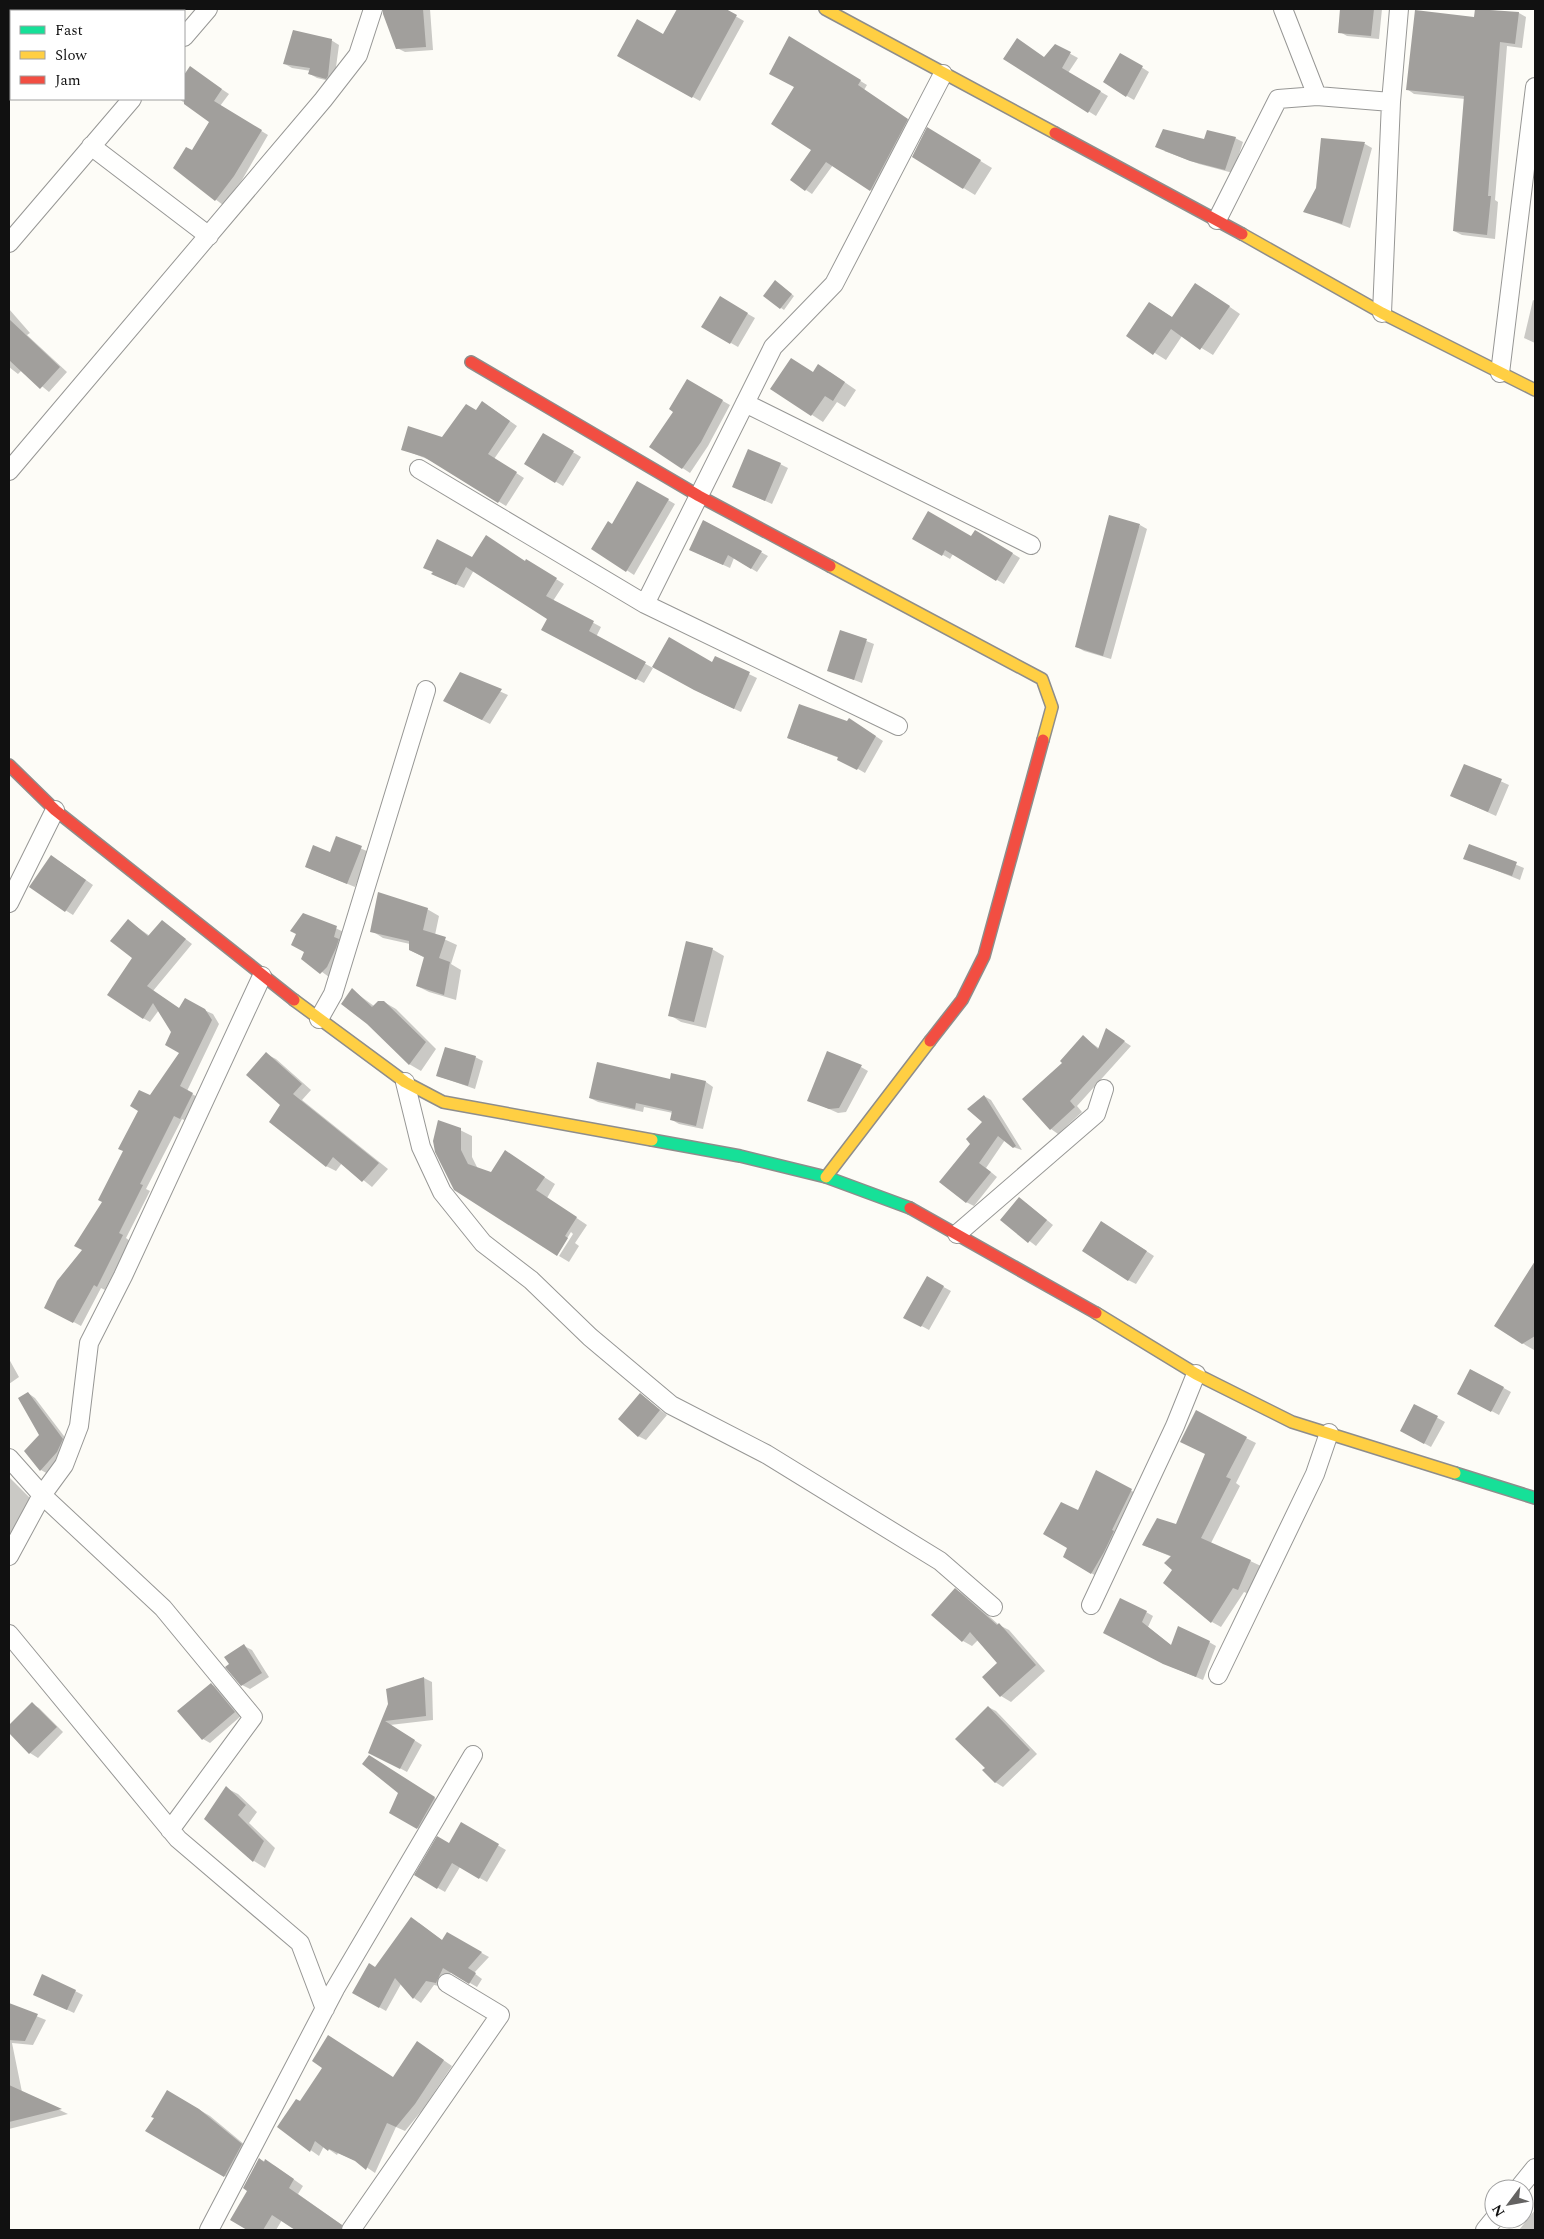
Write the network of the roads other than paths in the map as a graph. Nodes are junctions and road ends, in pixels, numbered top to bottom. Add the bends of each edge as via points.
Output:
1 (208, 9) edge
2 (373, 9) edge
3 (825, 9) edge
4 (1283, 9) edge
5 (1399, 9) edge
6 (185, 36) edge
7 (943, 74) junction
8 (1535, 87) edge
9 (1317, 96) junction
10 (131, 100) edge
11 (1391, 102) junction
12 (91, 146) junction
13 (1217, 220) junction
14 (209, 236) junction
15 (9, 244) edge
16 (1382, 312) junction
17 (471, 362) dead end
18 (1500, 373) junction
19 (1535, 390) edge
20 (745, 403) junction
21 (419, 469) dead end
22 (9, 471) edge
23 (699, 496) junction
24 (1031, 545) dead end
25 (645, 604) junction
26 (426, 690) dead end
27 (898, 726) dead end
28 (9, 765) edge
29 (55, 810) junction
30 (9, 903) edge
31 (262, 976) junction
32 (319, 1019) junction
33 (405, 1082) junction
34 (1104, 1090) dead end
35 (826, 1177) junction
36 (957, 1234) junction
37 (1196, 1374) junction
38 (1329, 1433) junction
39 (9, 1458) edge
40 (42, 1495) junction
41 (1535, 1498) edge
42 (9, 1556) edge
43 (993, 1606) dead end
44 (1092, 1606) dead end
45 (9, 1634) edge
46 (1218, 1674) dead end
47 (473, 1755) dead end
48 (170, 1830) junction
49 (447, 1983) dead end
50 (325, 2009) junction
51 (1535, 2168) edge
52 (1526, 2179) edge
53 (209, 2230) edge
54 (351, 2230) edge

1 - 6 street
2 - 14 street via 358,55
3 - 7 street
4 - 9 street
5 - 11 street
7 - 13 street
7 - 20 street via 834,284 773,347
8 - 18 street
9 - 11 street
9 - 13 street via 1278,99
10 - 12 street
11 - 16 street
12 - 14 street
12 - 15 street
13 - 16 street
14 - 22 street
16 - 18 street
17 - 23 street
18 - 19 street
20 - 23 street
20 - 24 street
21 - 25 street
23 - 25 street
23 - 35 street via 1042,679 1052,707 984,956 962,1000
25 - 27 street
26 - 32 street via 333,994
28 - 29 street
29 - 30 street
29 - 31 street
31 - 32 street
31 - 40 street via 89,1343 79,1426 64,1465
32 - 33 street
33 - 35 street via 443,1102 740,1156
33 - 43 street via 421,1147 442,1192 483,1243 531,1280 590,1337 671,1405 766,1454 940,1561
34 - 36 street via 1096,1114
35 - 36 street via 902,1204
36 - 37 street via 1077,1301
37 - 38 street via 1292,1422
37 - 44 street
38 - 41 street
38 - 46 street via 1316,1474
39 - 40 street
40 - 42 street
40 - 48 street via 163,1608 253,1718
45 - 48 street
47 - 50 street
48 - 50 street via 300,1942
49 - 54 street via 500,2015
50 - 53 street
51 - 52 street

